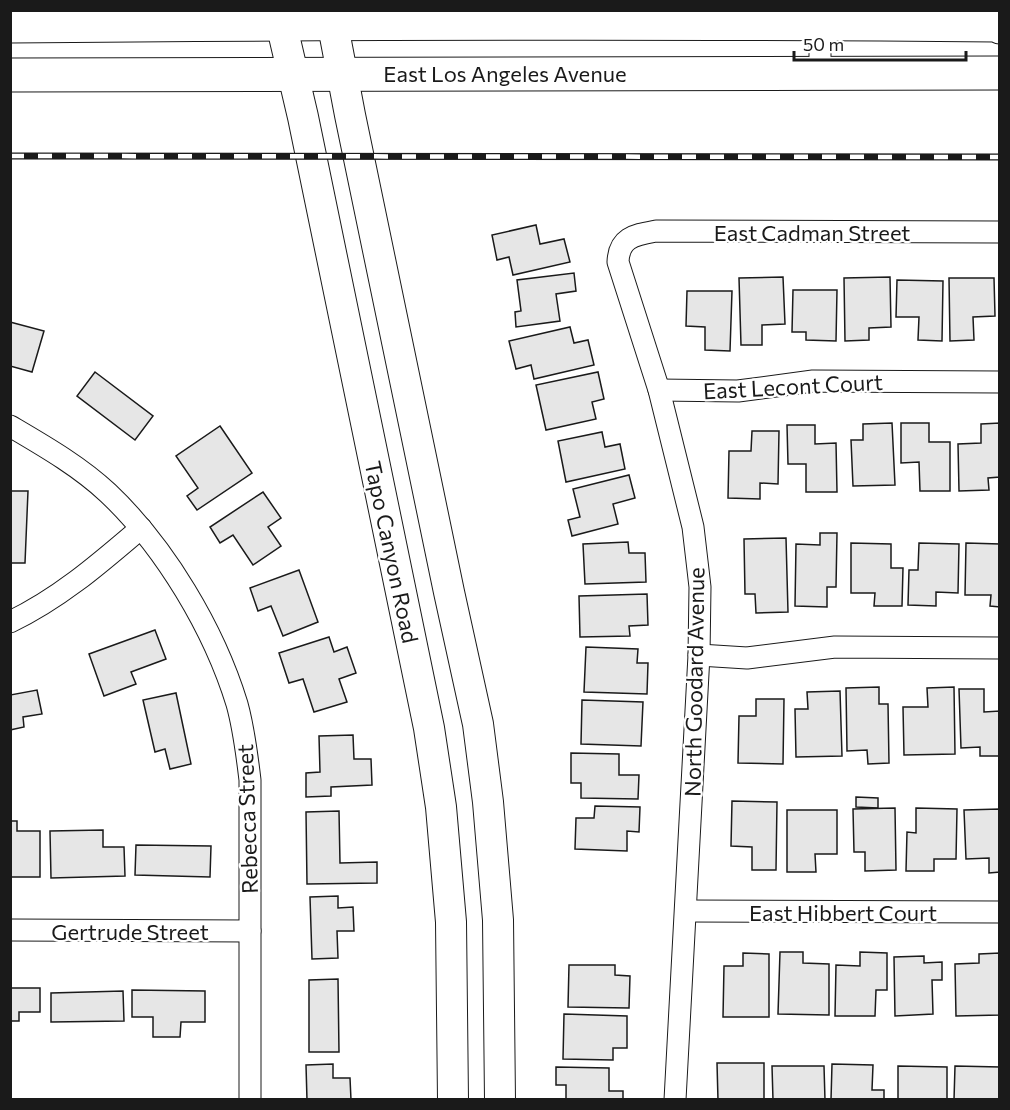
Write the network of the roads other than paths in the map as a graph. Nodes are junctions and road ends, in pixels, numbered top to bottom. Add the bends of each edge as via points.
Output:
1 (279, 17) edge
2 (331, 17) edge
3 (820, 17) edge
4 (10, 26) edge
5 (999, 27) edge
6 (820, 73) junction
7 (999, 73) edge
8 (342, 74) junction
9 (10, 75) edge
10 (293, 75) junction
11 (999, 232) edge
12 (625, 240) joint
13 (999, 382) edge
14 (659, 390) junction
15 (10, 426) edge
16 (141, 528) junction
17 (10, 622) edge
18 (999, 648) edge
19 (699, 655) junction
20 (686, 911) junction
21 (999, 912) edge
22 (10, 930) edge
23 (250, 931) junction
24 (250, 1100) edge
25 (453, 1100) edge
26 (500, 1100) edge
27 (675, 1100) edge

1 - 2 main road
1 - 4 main road
1 - 10 main road, Tapo Canyon Road
2 - 3 main road
2 - 8 main road
3 - 5 main road
3 - 6 street
6 - 7 main road, East Los Angeles Avenue
6 - 8 main road, East Los Angeles Avenue
8 - 10 main road, East Los Angeles Avenue
8 - 26 main road via 478,724 498,920
9 - 10 main road, East Los Angeles Avenue
10 - 25 main road, Tapo Canyon Road via 429,728 441,807 451,922
11 - 12 street, East Cadman Street via 657,231
12 - 14 street, North Goodard Avenue via 618,250 618,261
13 - 14 street, East Lecont Court via 813,381 738,391
14 - 19 street, North Goodard Avenue via 693,527 700,587
15 - 16 street, Rebecca Street via 55,452 98,485
16 - 17 street via 78,582
16 - 23 street, Rebecca Street via 192,604 237,705 249,780
18 - 19 street via 835,647 747,658
19 - 20 street, North Goodard Avenue
20 - 21 street, East Hibbert Court
20 - 27 street, North Goodard Avenue
22 - 23 street, Gertrude Street
23 - 24 street, Rebecca Street

